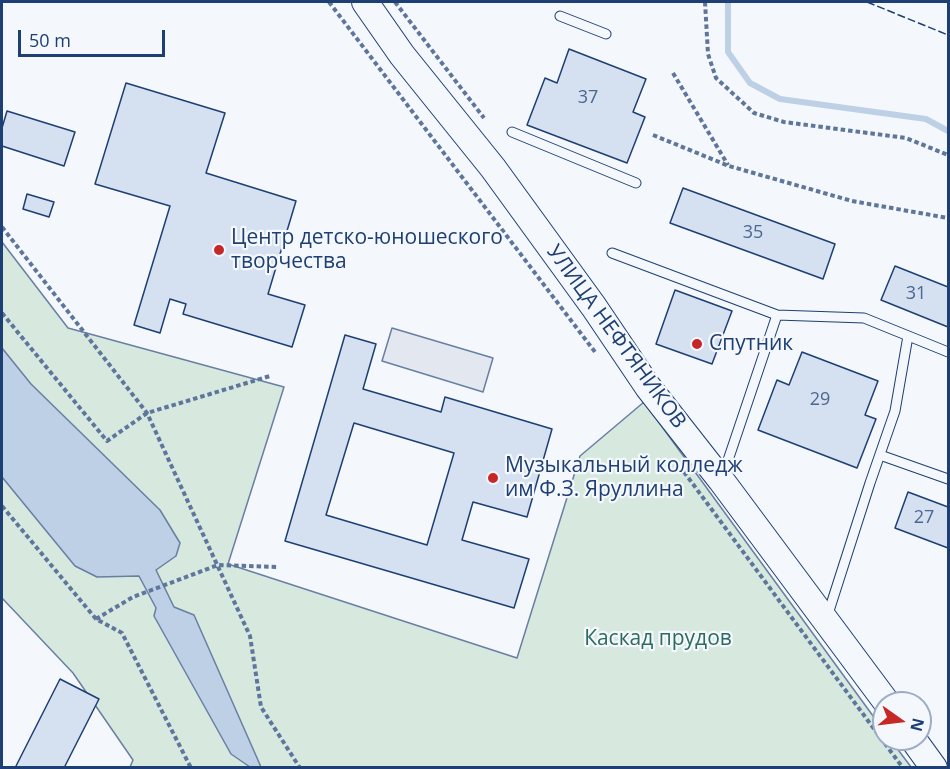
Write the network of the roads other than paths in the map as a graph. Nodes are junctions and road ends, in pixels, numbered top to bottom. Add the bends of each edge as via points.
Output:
1 (365, 2) edge
2 (560, 16) dead end
3 (606, 34) dead end
4 (512, 132) dead end
5 (636, 183) dead end
6 (612, 253) dead end
7 (777, 315) junction
8 (908, 336) junction
9 (948, 352) edge
10 (880, 455) junction
11 (948, 479) edge
12 (721, 480) junction
13 (826, 620) junction
14 (878, 691) edge
15 (922, 751) edge
16 (934, 768) edge

1 - 12 street, УЛИЦА НЕФТЯНИКОВ
2 - 3 lane
4 - 5 lane
6 - 7 lane
7 - 8 lane via 864,318
7 - 12 lane
8 - 9 lane
8 - 10 lane via 896,411
10 - 11 lane
10 - 13 lane
12 - 13 street, УЛИЦА НЕФТЯНИКОВ
13 - 14 street, УЛИЦА НЕФТЯНИКОВ
15 - 16 street

